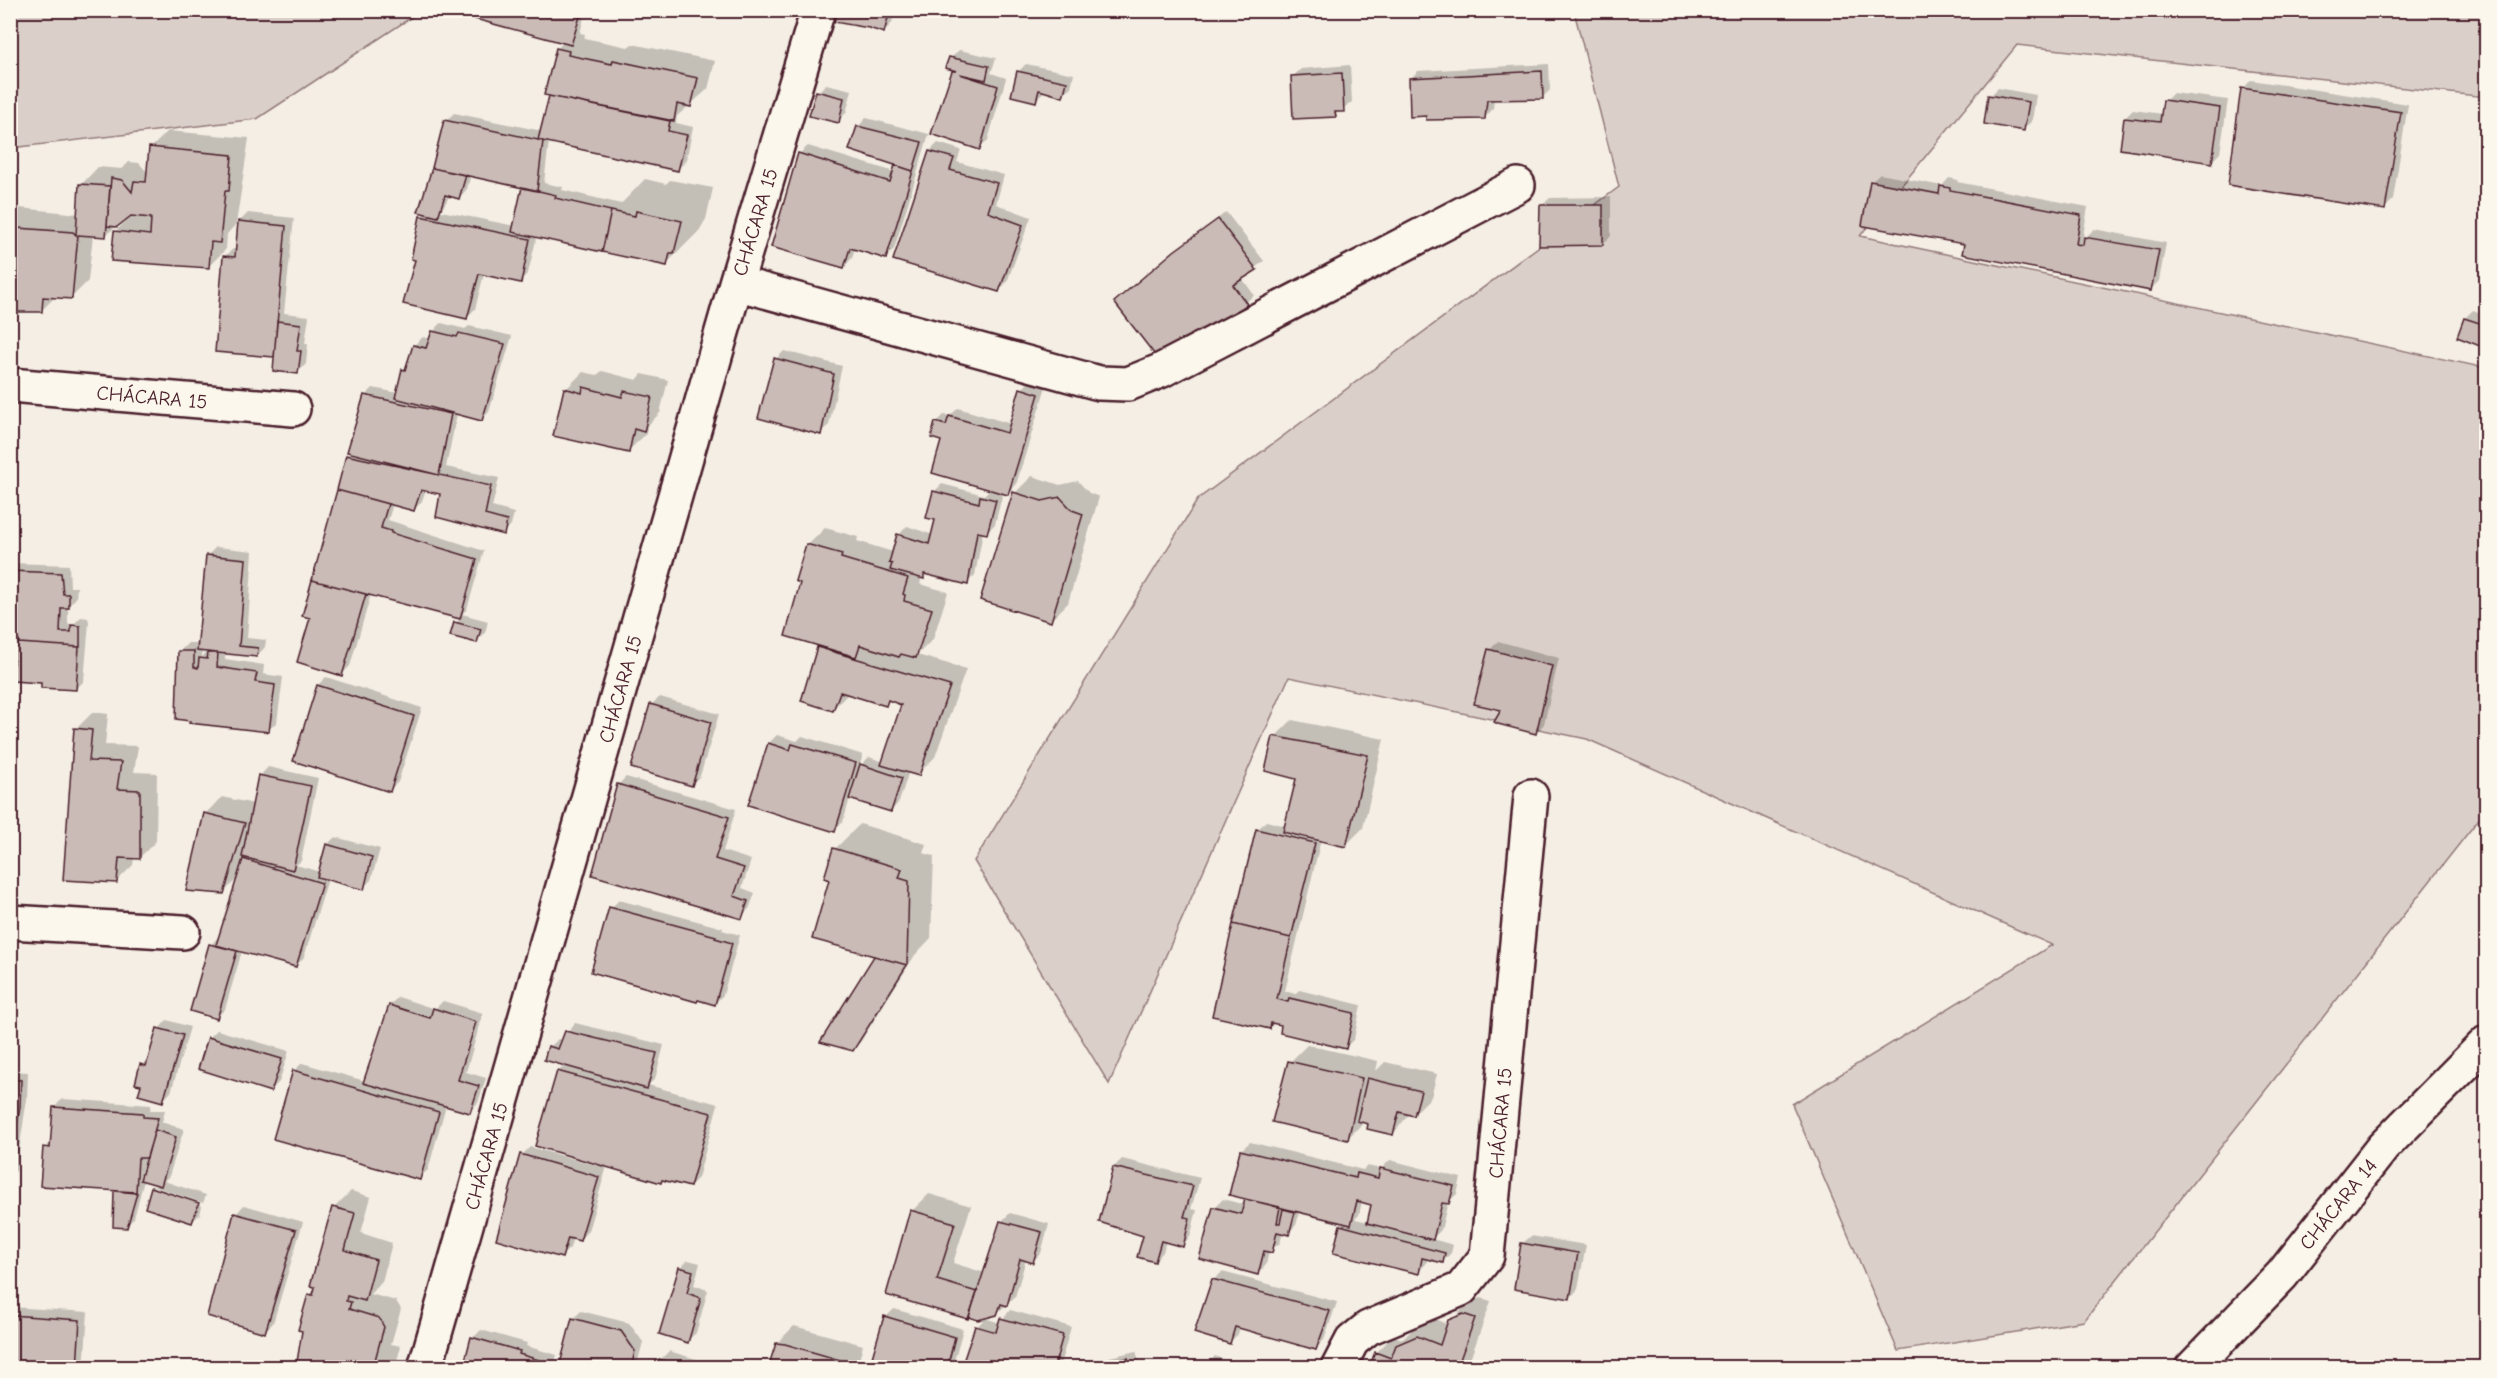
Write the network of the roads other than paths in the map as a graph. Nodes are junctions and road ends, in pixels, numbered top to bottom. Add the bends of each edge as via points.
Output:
1 (818, 10) edge
2 (1518, 184) dead end
3 (736, 283) junction
4 (10, 385) edge
5 (293, 409) dead end
6 (1531, 796) dead end
7 (10, 922) edge
8 (183, 932) dead end
9 (2487, 1043) edge
10 (425, 1368) edge
11 (1338, 1368) edge
12 (2192, 1368) edge

1 - 3 street, CHÁCARA 15
2 - 3 street via 1160,371 1128,384 1099,383
3 - 10 street, CHÁCARA 15
4 - 5 street, CHÁCARA 15
6 - 11 street, CHÁCARA 15 via 1487,1256 1461,1289 1368,1328 1352,1341
7 - 8 street
9 - 12 street, CHÁCARA 14 via 2384,1147 2282,1275

